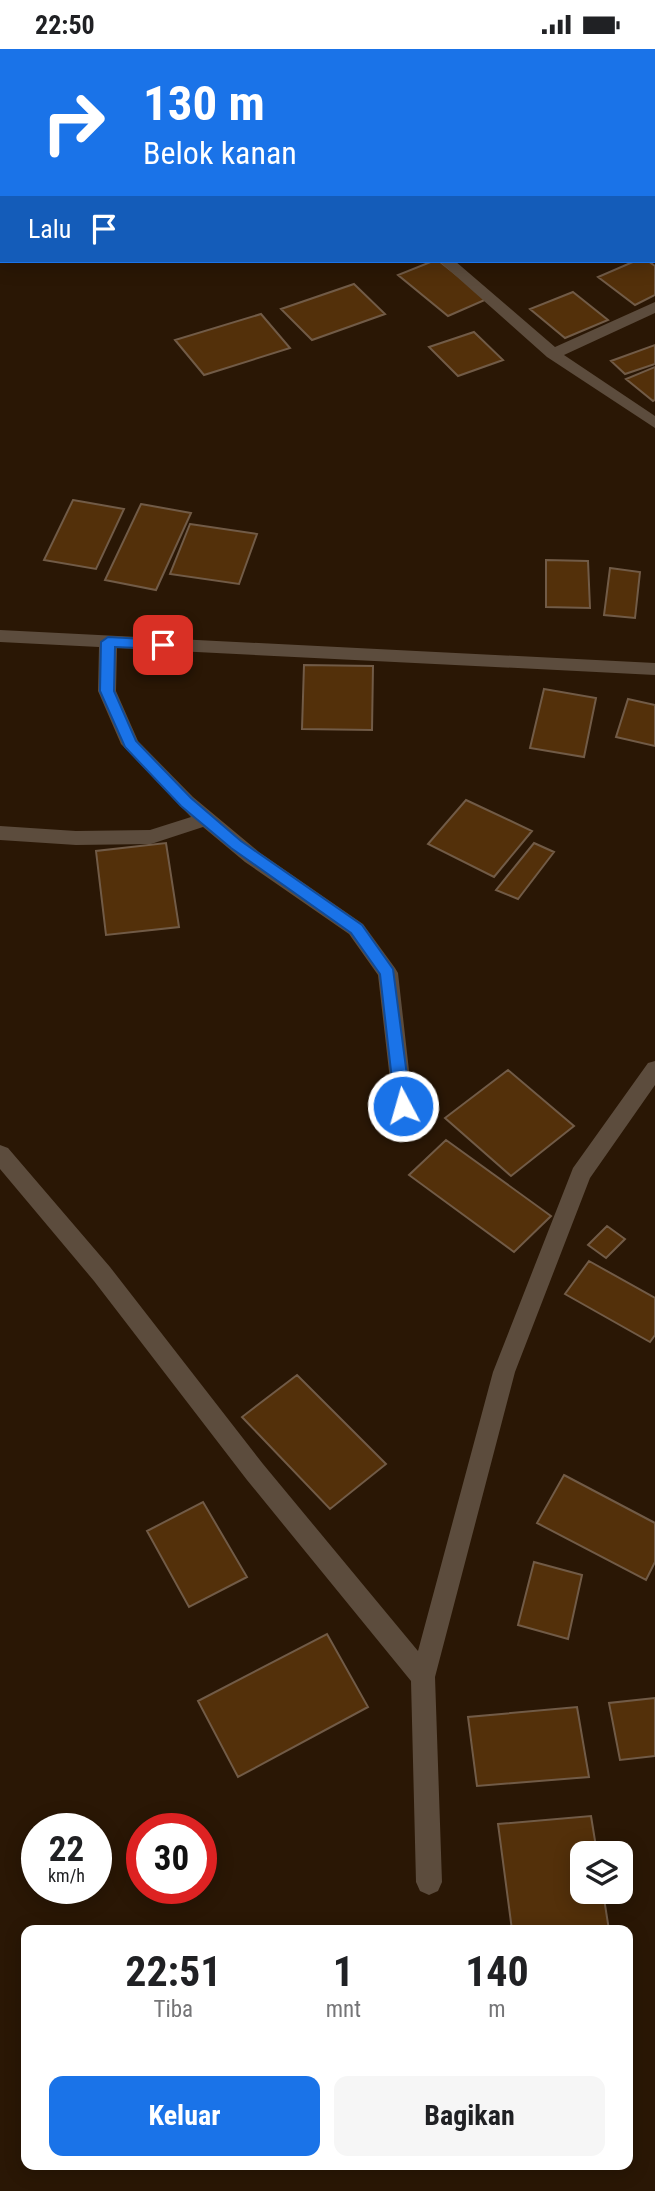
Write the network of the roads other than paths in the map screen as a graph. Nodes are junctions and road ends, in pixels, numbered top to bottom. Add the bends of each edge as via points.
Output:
1 (448, 263) edge
2 (655, 307) edge
3 (553, 354) junction
4 (655, 423) edge
5 (0, 636) edge
6 (108, 642) junction
7 (655, 669) edge
8 (205, 819) junction
9 (0, 833) edge
10 (655, 1069) edge
11 (403, 1106) dead end
12 (0, 1154) edge
13 (423, 1677) junction
14 (429, 1882) dead end

1 - 3 street
2 - 3 street
3 - 4 street
5 - 6 street
6 - 7 street
6 - 8 street via 107,691 130,744
8 - 9 street via 151,838
8 - 11 street via 356,929 388,973
10 - 13 street via 581,1174 504,1372
12 - 13 street via 102,1274 255,1472
13 - 14 street

